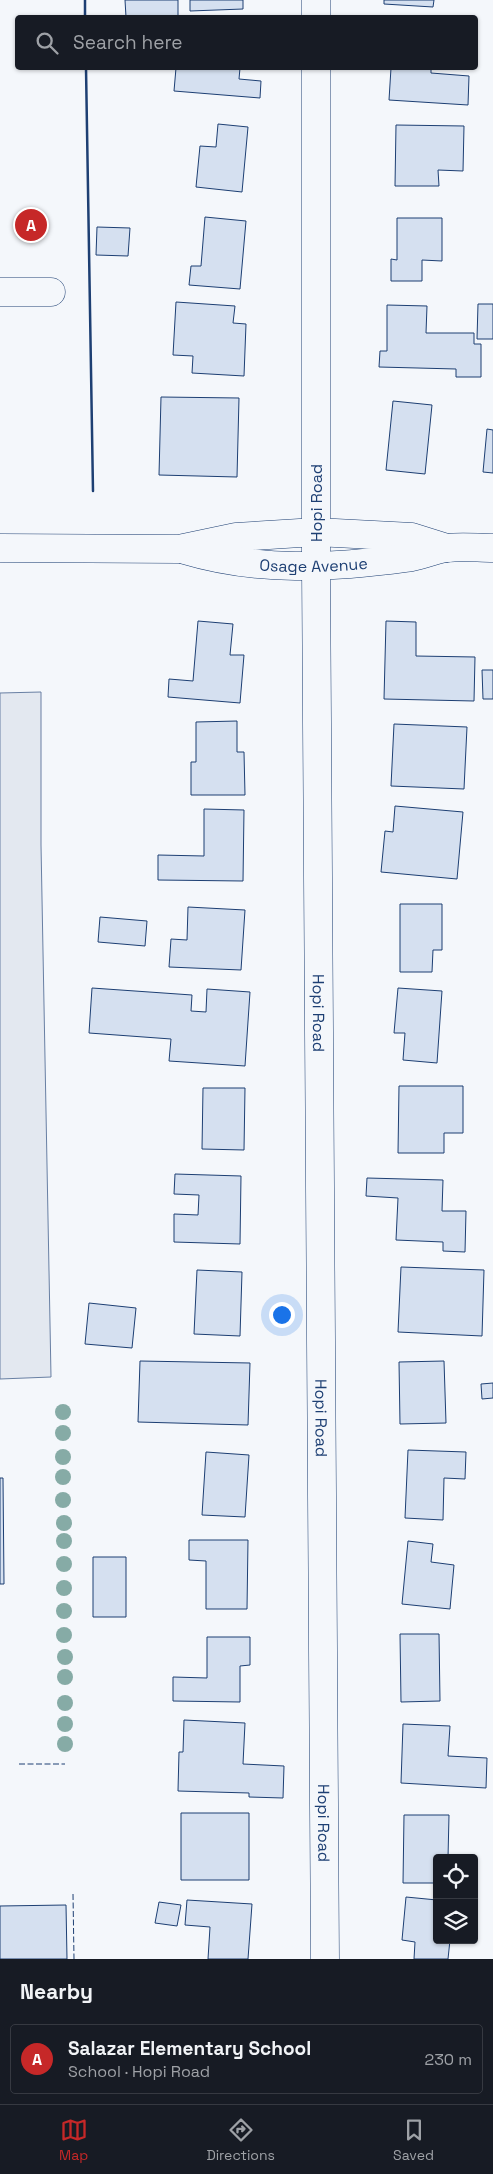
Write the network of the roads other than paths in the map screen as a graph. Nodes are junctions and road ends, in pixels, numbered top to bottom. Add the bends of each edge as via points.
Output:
1 (316, 0) edge
2 (316, 15) edge
3 (316, 70) edge
4 (0, 292) edge
5 (51, 292) dead end
6 (316, 532) junction
7 (0, 548) edge
8 (447, 548) junction
9 (493, 548) edge
10 (179, 549) junction
11 (316, 567) junction
12 (325, 1959) edge

1 - 2 street
3 - 6 street, Hopi Road
4 - 5 street
6 - 8 street, Osage Avenue via 412,538
6 - 10 street, Osage Avenue via 236,537
6 - 11 street, Hopi Road
7 - 10 street, Osage Avenue
8 - 9 street, Osage Avenue
8 - 11 street, Osage Avenue via 417,557
10 - 11 street, Osage Avenue via 261,565
11 - 12 street, Hopi Road

